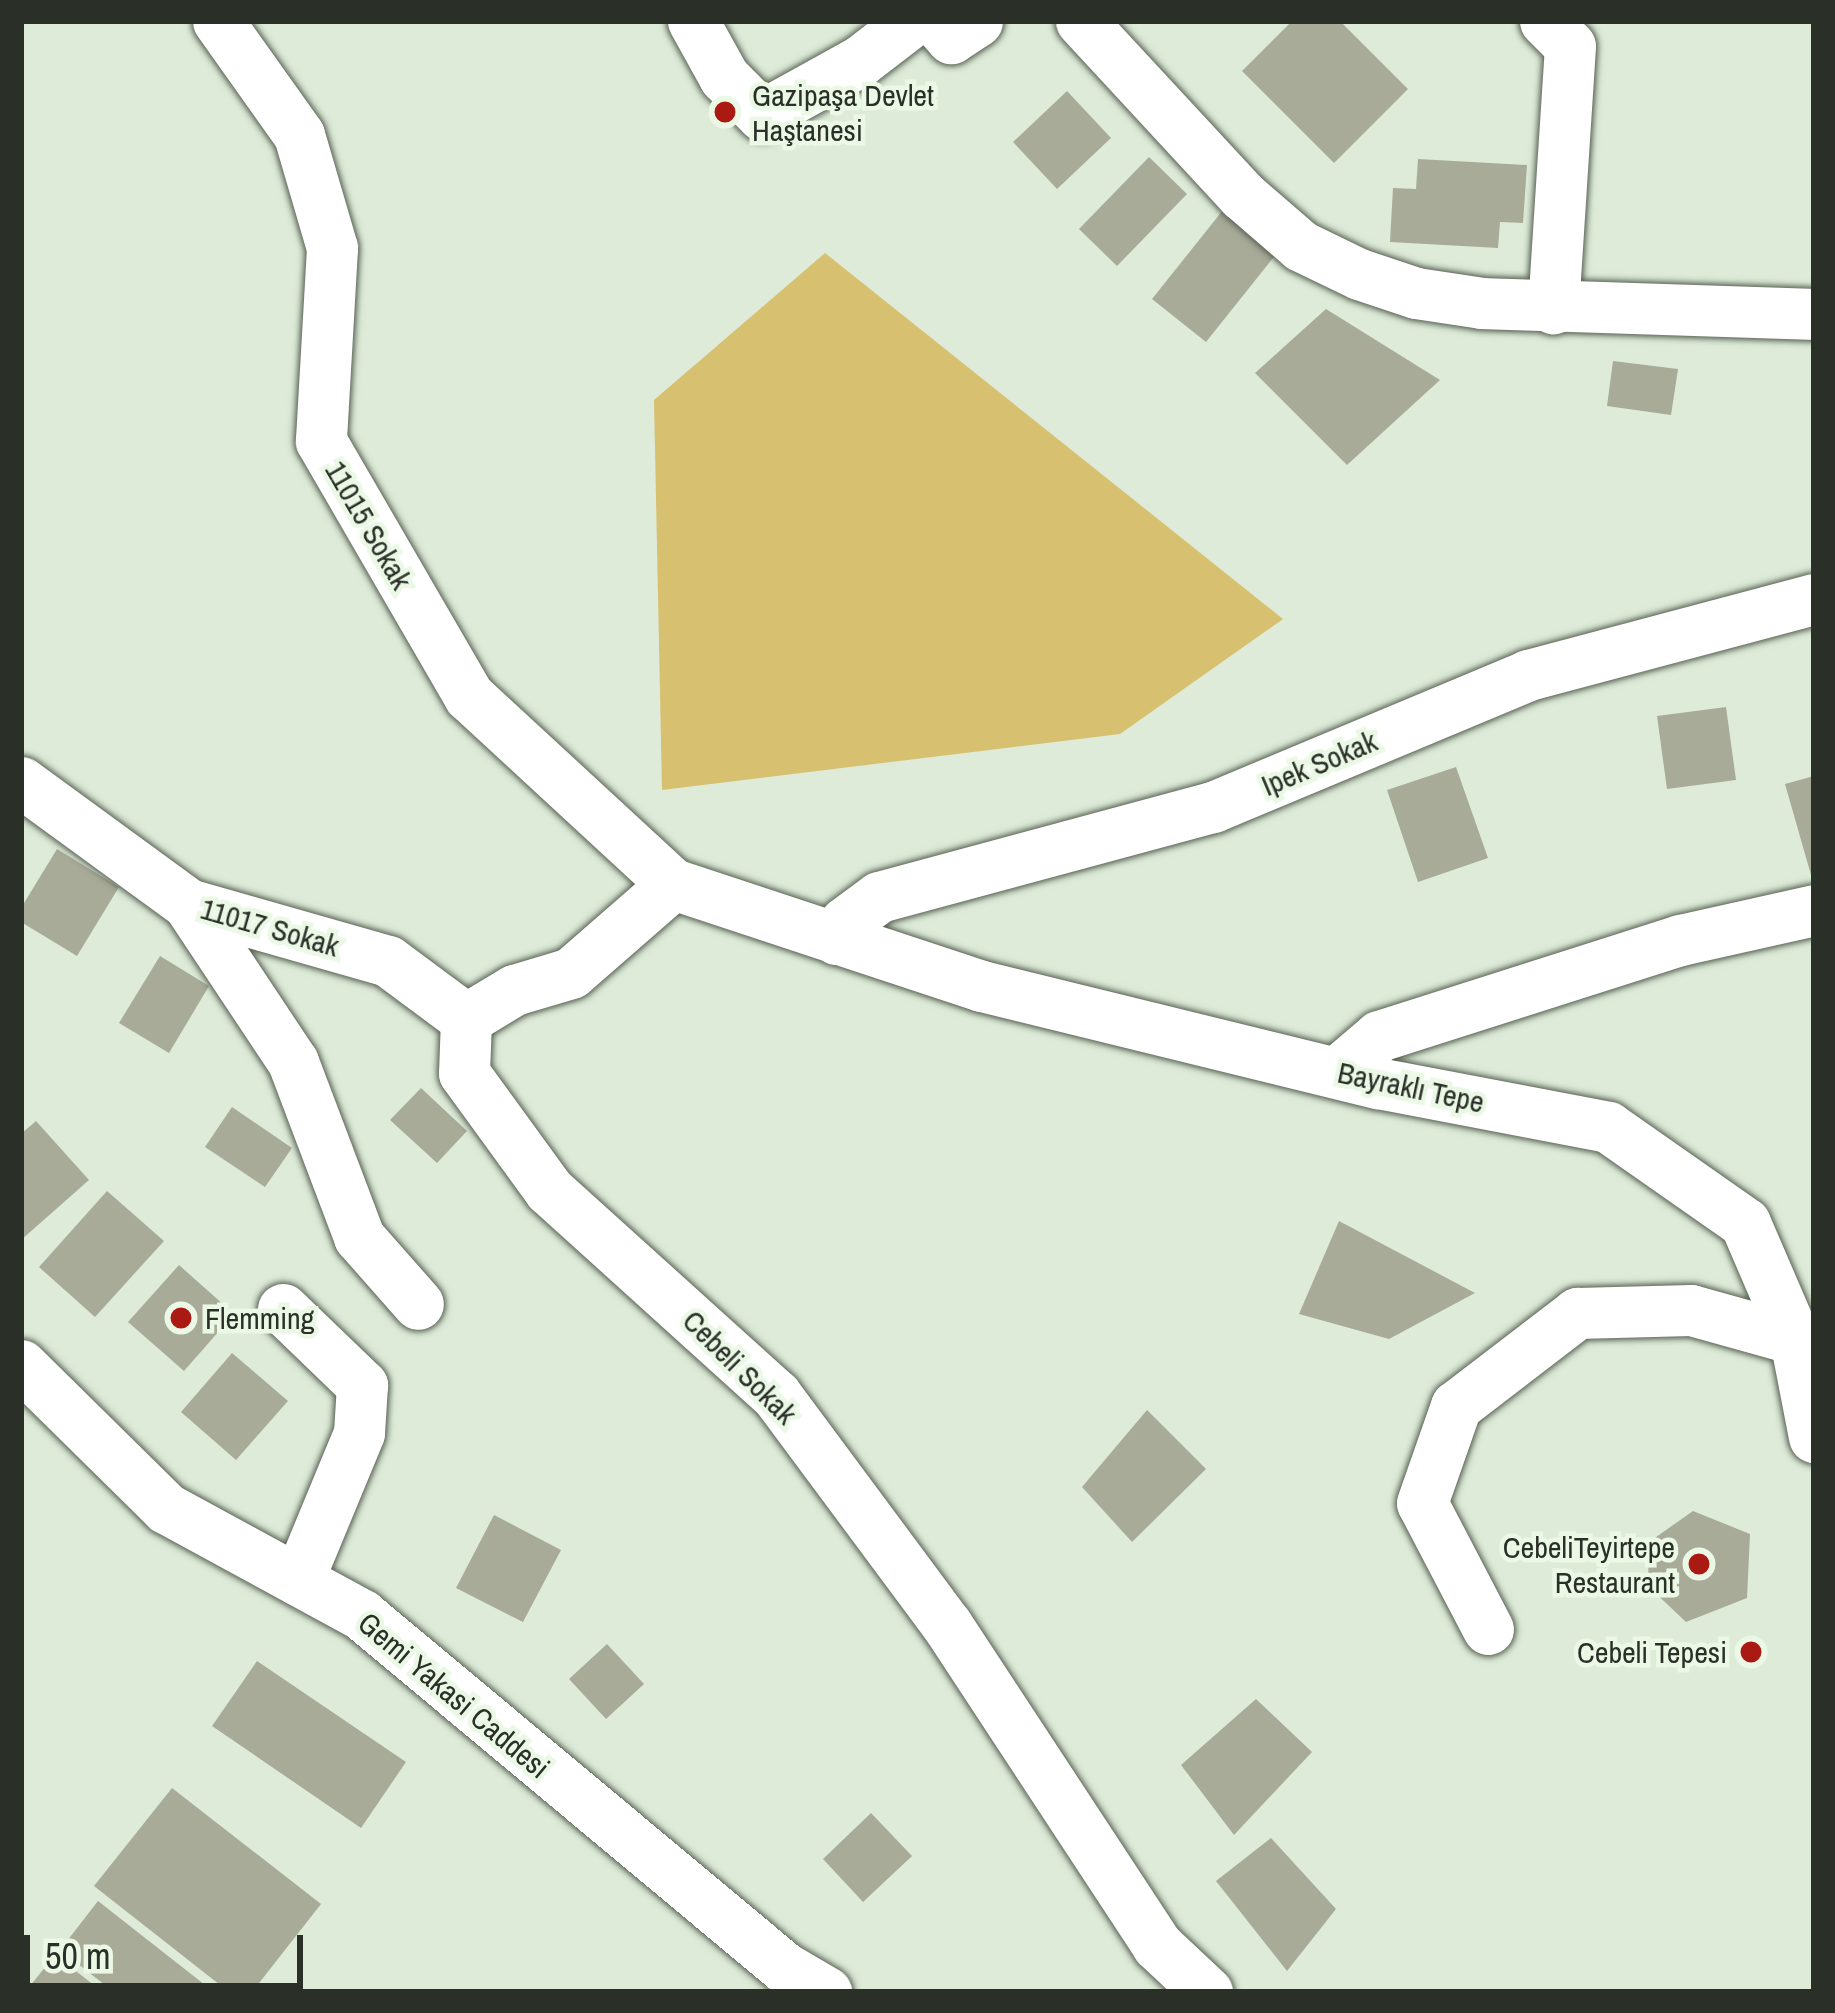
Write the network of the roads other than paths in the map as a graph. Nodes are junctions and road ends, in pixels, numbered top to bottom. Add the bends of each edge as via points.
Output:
1 (218, 21) edge
2 (693, 21) edge
3 (912, 21) edge
4 (936, 21) edge
5 (977, 21) edge
6 (1081, 21) edge
7 (1545, 21) edge
8 (1553, 308) junction
9 (1814, 314) edge
10 (1814, 598) edge
11 (21, 782) edge
12 (673, 884) junction
13 (188, 904) junction
14 (1814, 910) edge
15 (836, 939) junction
16 (466, 1019) junction
17 (1338, 1071) junction
18 (418, 1304) dead end
19 (283, 1309) dead end
20 (1795, 1340) junction
21 (21, 1365) edge
22 (1814, 1437) edge
23 (298, 1580) junction
24 (1487, 1629) dead end
25 (826, 1992) edge
26 (1207, 1992) edge

1 - 12 street, 11015 Sokak via 299,135 332,248 321,441 469,696
2 - 3 street via 724,77 762,115 860,62
4 - 5 street via 951,38
6 - 8 street via 1242,195 1301,246 1416,293
7 - 8 street via 1570,46
8 - 9 street
10 - 15 street, Ipek Sokak via 1528,675 1213,807 879,897
11 - 13 street, 11017 Sokak
12 - 15 street, Bayraklı Tepe
12 - 16 street via 571,973 514,990
13 - 16 street, 11017 Sokak via 388,961
13 - 18 street via 293,1062 358,1237
14 - 17 street via 1680,940 1379,1036
15 - 17 street, Bayraklı Tepe via 982,986
16 - 26 street, Cebeli Sokak via 464,1073 491,1115 549,1190 776,1395 947,1625 1157,1945
17 - 20 street, Bayraklı Tepe via 1608,1127 1745,1223
19 - 23 street via 362,1385 358,1432
20 - 22 street, Bayraklı Tepe
20 - 24 street via 1691,1310 1577,1313 1456,1406 1422,1503
21 - 23 street, Gemi Yakasi Caddesi via 166,1508
23 - 25 street, Gemi Yakasi Caddesi via 362,1615 785,1968

